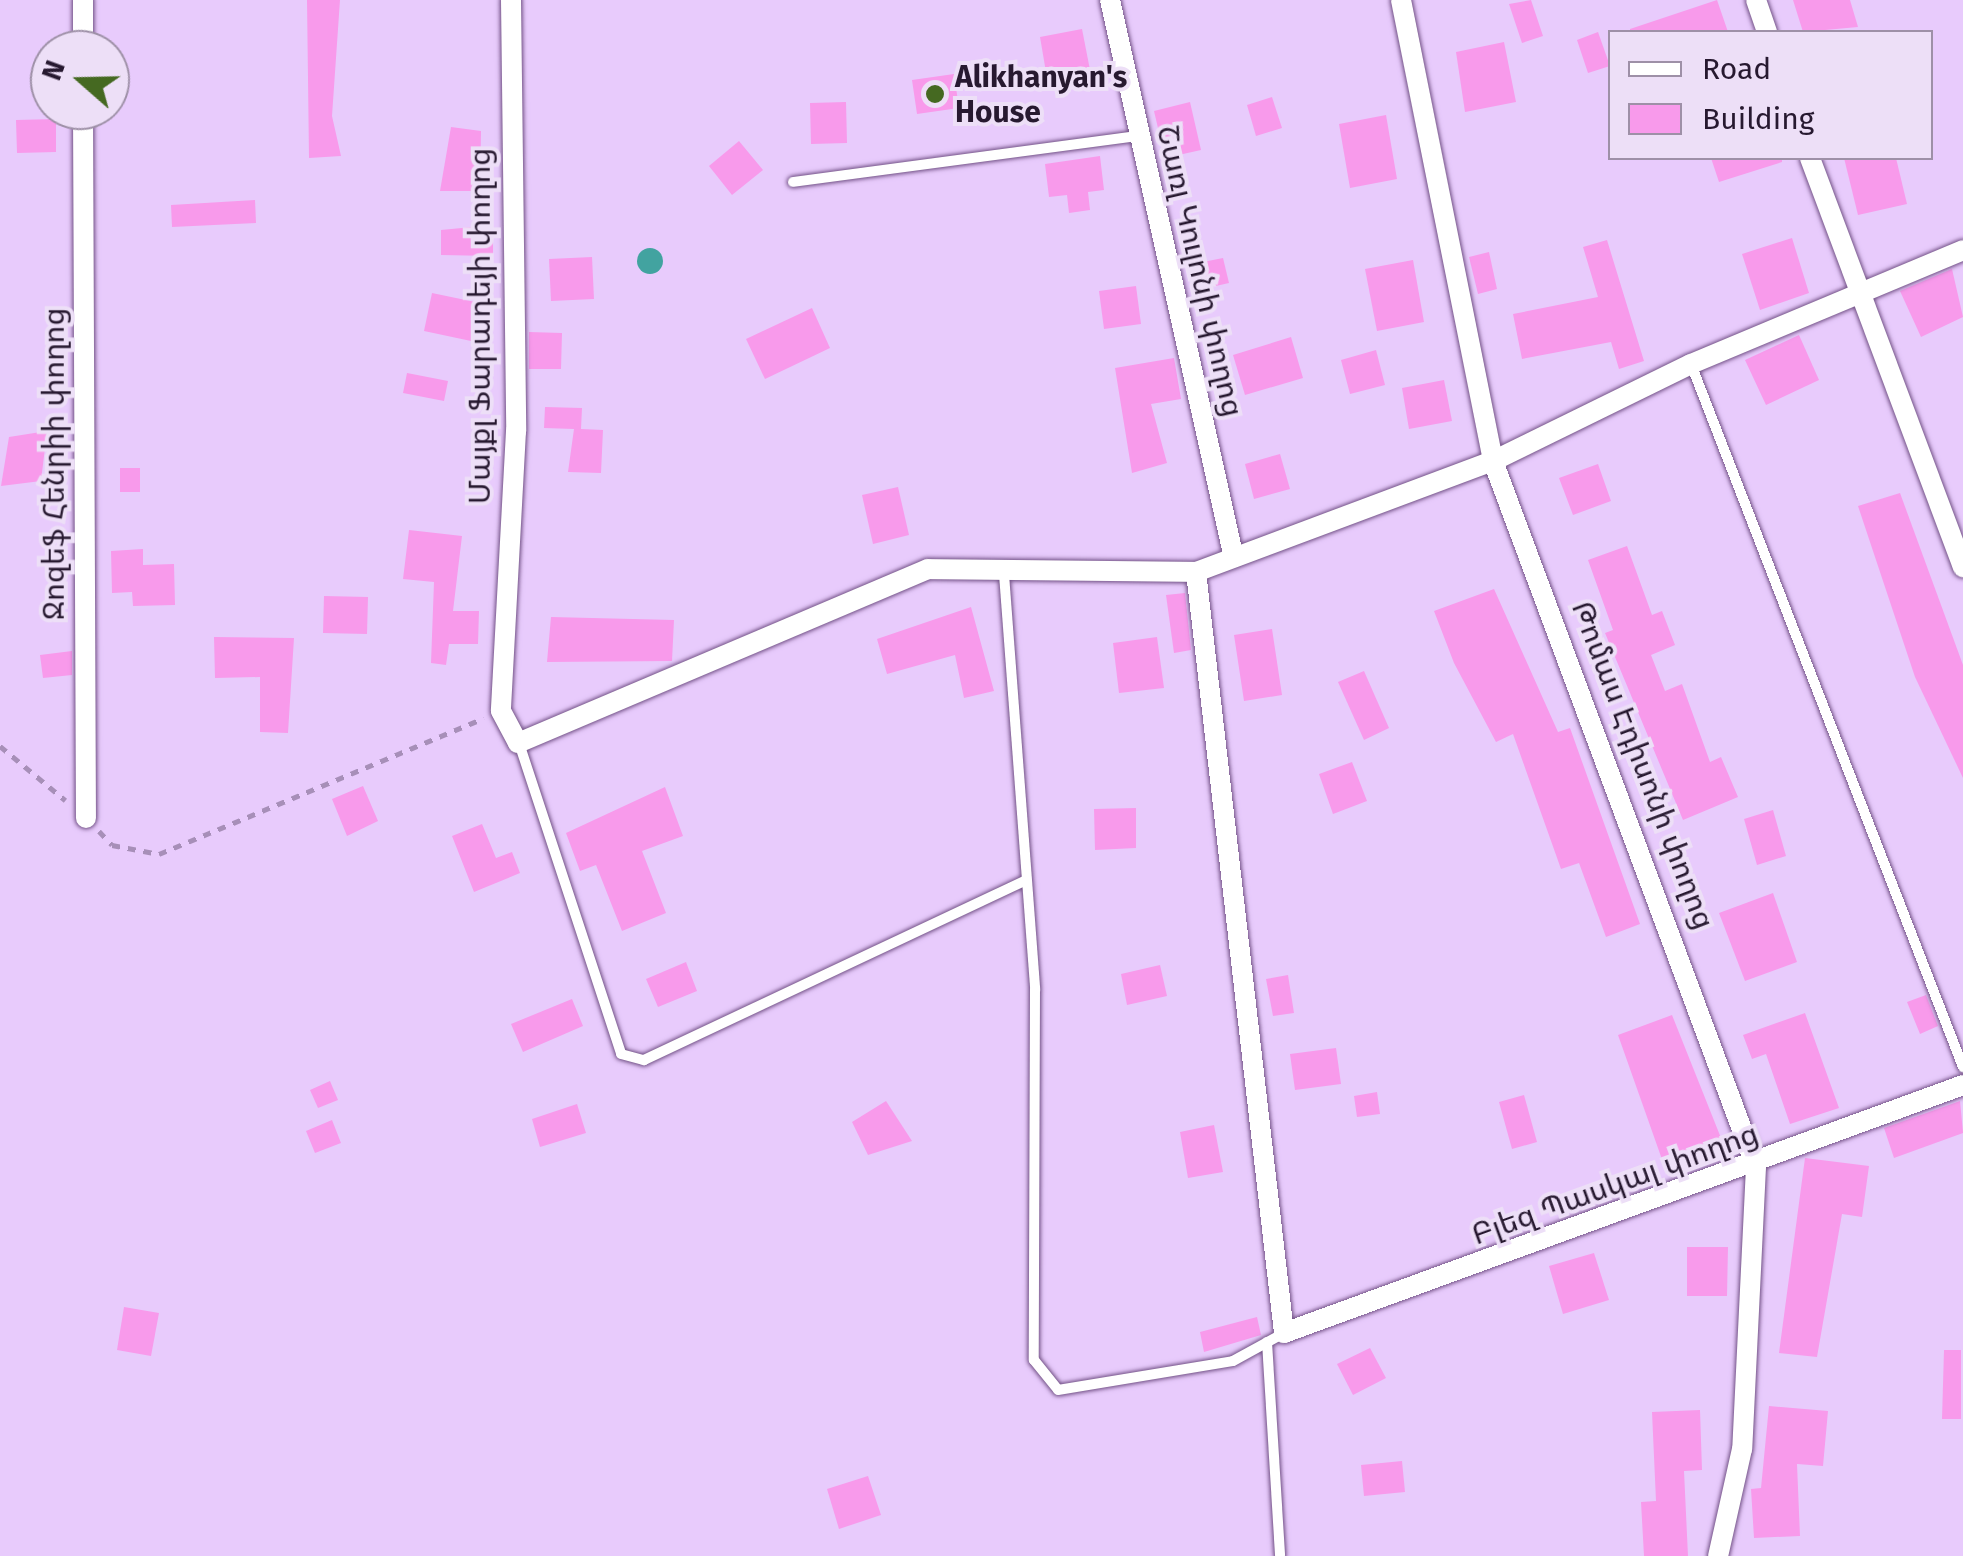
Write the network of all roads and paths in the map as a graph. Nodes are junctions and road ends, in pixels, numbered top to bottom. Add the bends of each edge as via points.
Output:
1 (83, 0) edge
2 (510, 0) edge
3 (1110, 0) edge
4 (1401, 0) edge
5 (1756, 0) edge
6 (83, 30) edge
7 (1766, 30) edge
8 (83, 130) edge
9 (1138, 136) junction
10 (1811, 160) edge
11 (793, 182) dead end
12 (1963, 250) edge
13 (1856, 291) junction
14 (1692, 364) junction
15 (1493, 461) junction
16 (1233, 554) junction
17 (1963, 566) edge
18 (1196, 572) junction
19 (1004, 574) junction
20 (501, 711) junction
21 (518, 742) junction
22 (0, 746) edge
23 (86, 818) junction
24 (1024, 882) junction
25 (1963, 1067) edge
26 (1963, 1085) edge
27 (1756, 1167) junction
28 (1275, 1337) junction
29 (1280, 1556) edge
30 (1718, 1556) edge

1 - 6 street
2 - 20 street, Մայքլ Ֆարադեյի փողոց via 508,364 516,431
3 - 9 street, Շառլ Կուլոնի փողոց
4 - 15 street, Թոմաս Էդիսոնի փողոց
5 - 7 street
8 - 23 street, Ջոզեֆ Հենրիի փողոց
9 - 11 lane
9 - 16 street, Շառլ Կուլոնի փողոց
10 - 13 street
12 - 13 street
13 - 14 street
13 - 17 street
14 - 15 street
14 - 25 lane
15 - 16 street
15 - 27 street, Թոմաս Էդիսոնի փողոց
16 - 18 street
18 - 19 street
18 - 28 street
19 - 21 street via 928,569
19 - 24 lane
20 - 21 street
20 - 23 path via 160,854 112,845
21 - 24 lane via 622,1054 644,1060
22 - 23 path
24 - 28 lane via 1035,989 1034,1360 1058,1390 1168,1376
26 - 27 street, Բլեզ Պասկալ փողոց
27 - 28 street, Բլեզ Պասկալ փողոց
27 - 30 street, Թոմաս Էդիսոնի փողոց via 1742,1449
28 - 29 lane

